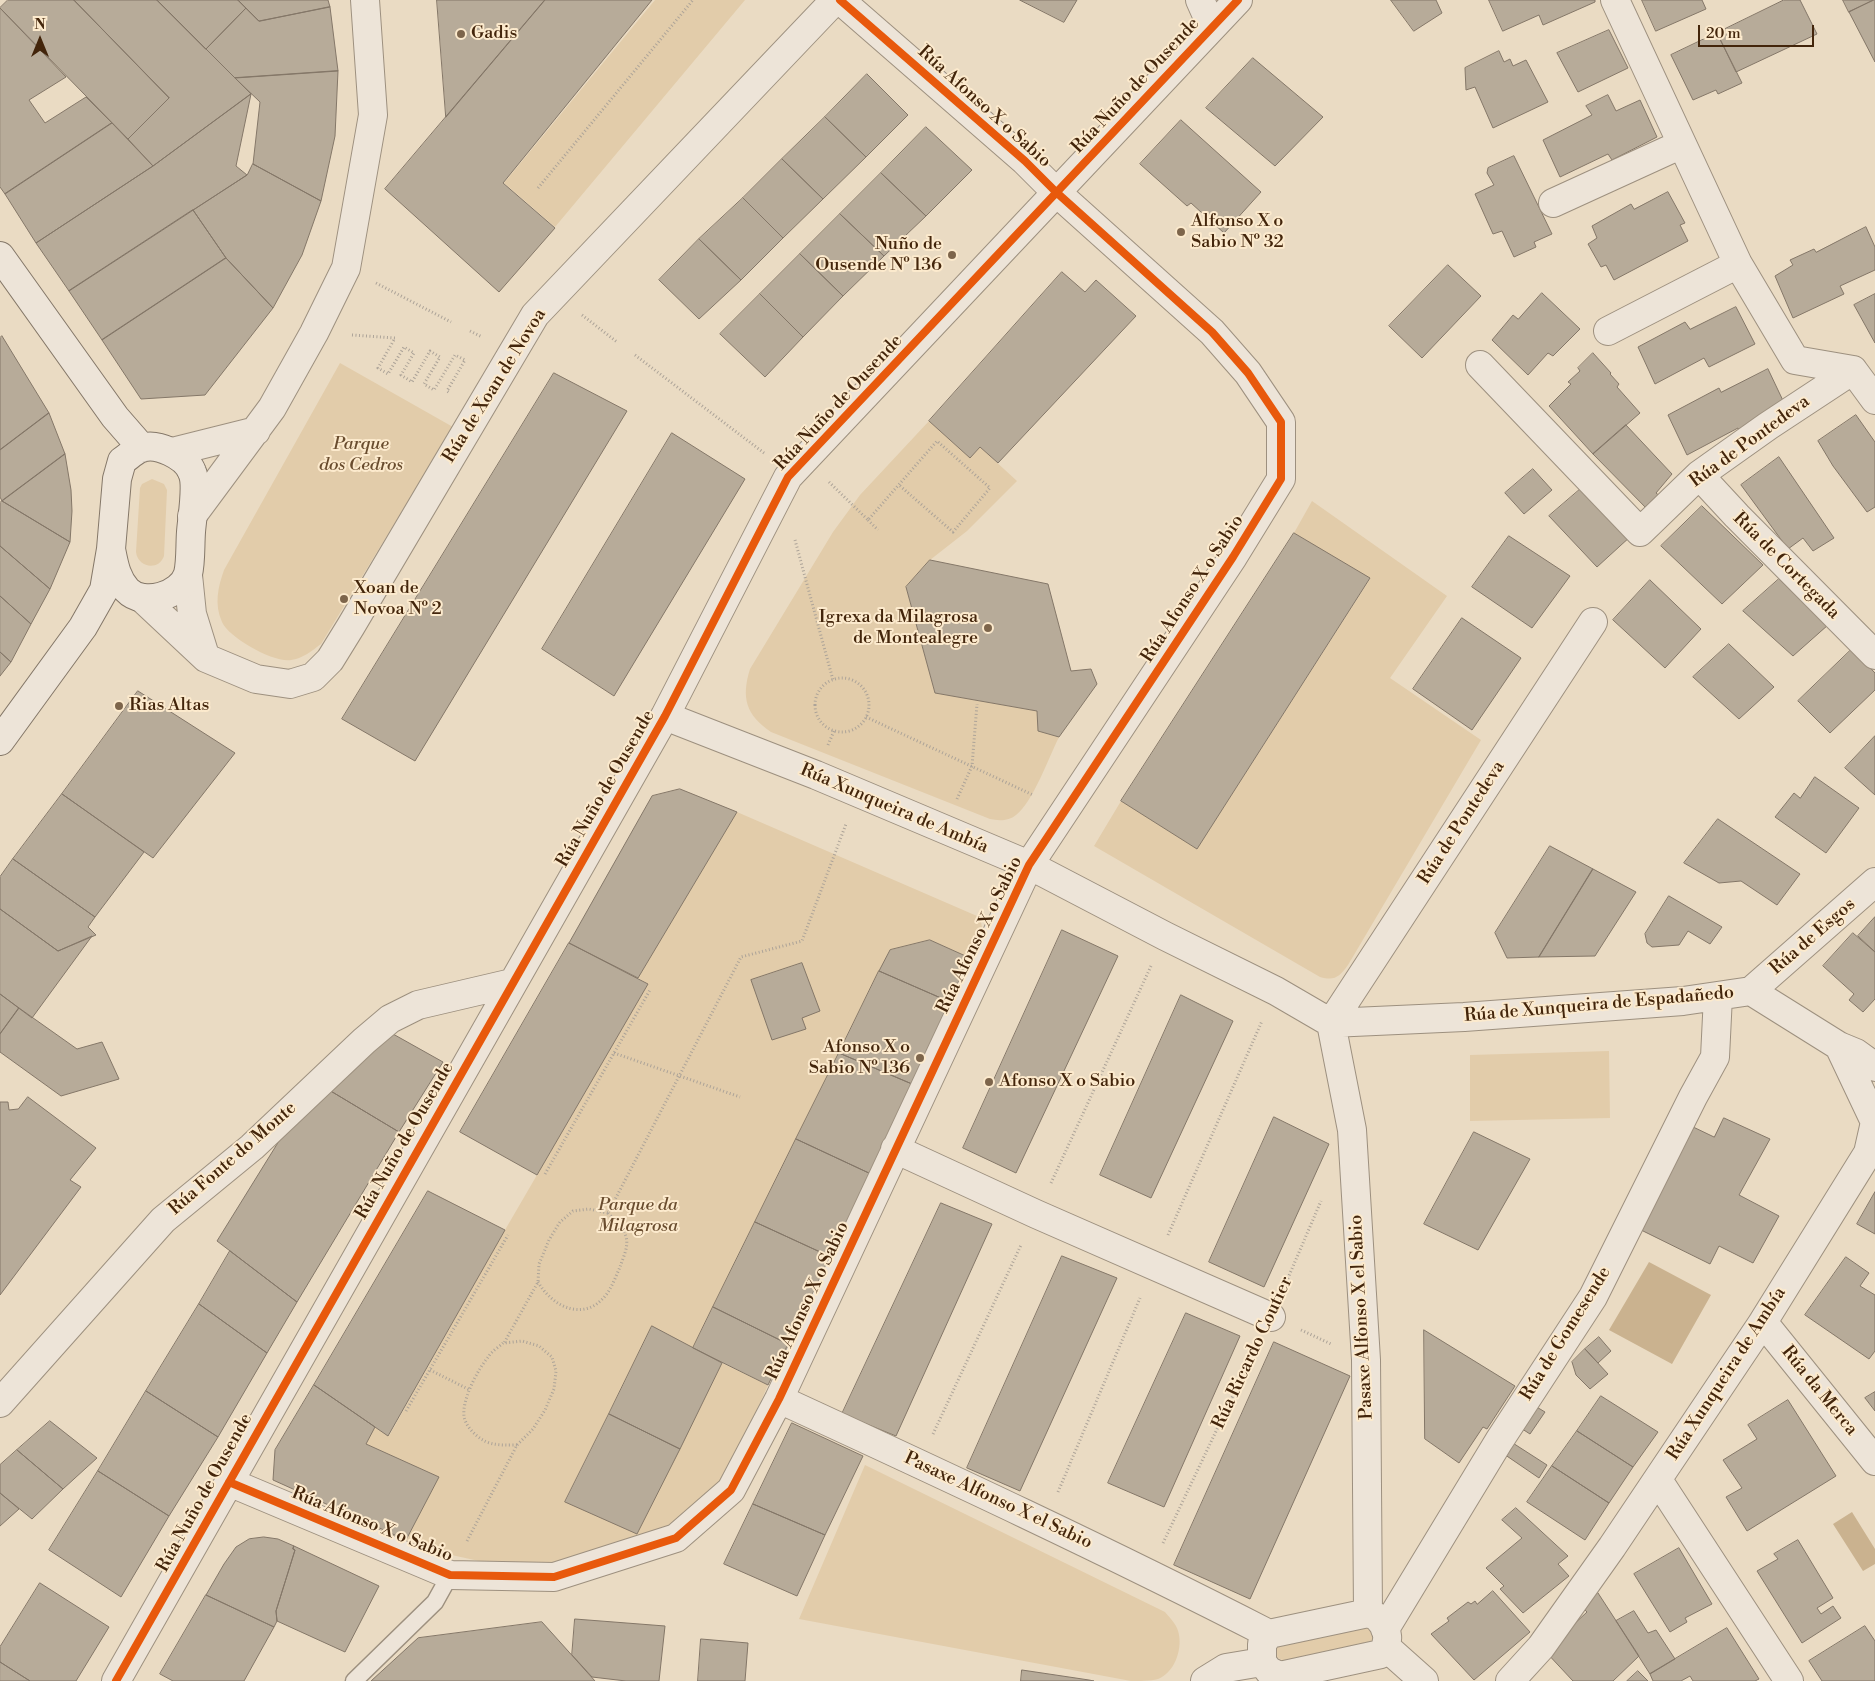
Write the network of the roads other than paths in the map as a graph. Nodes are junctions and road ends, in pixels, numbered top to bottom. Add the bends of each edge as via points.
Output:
1 (365, 0) edge
2 (835, 0) edge
3 (840, 0) edge
4 (1200, 0) edge
5 (1238, 0) edge
6 (1615, 0) edge
7 (1212, 27) junction
8 (1682, 144) junction
9 (1056, 192) junction
10 (1553, 203) dead end
11 (0, 256) edge
12 (1738, 264) junction
13 (1608, 331) dead end
14 (1480, 365) dead end
15 (1853, 370) junction
16 (1875, 400) edge
17 (256, 431) junction
18 (172, 452) junction
19 (132, 454) junction
20 (1700, 475) junction
21 (192, 516) junction
22 (111, 548) junction
23 (188, 575) junction
24 (136, 595) junction
25 (1594, 622) dead end
26 (83, 627) junction
27 (1875, 655) edge
28 (206, 658) junction
29 (665, 716) junction
30 (0, 741) edge
31 (1029, 865) junction
32 (1875, 882) edge
33 (512, 983) junction
34 (1751, 991) junction
35 (1718, 996) junction
36 (1331, 1023) junction
37 (1861, 1052) edge
38 (895, 1148) junction
39 (1871, 1155) edge
40 (1271, 1317) road end
41 (1763, 1322) junction
42 (779, 1399) junction
43 (0, 1403) edge
44 (1875, 1460) edge
45 (1658, 1480) junction
46 (229, 1482) junction
47 (450, 1575) junction
48 (1380, 1630) junction
49 (1269, 1634) junction
50 (1262, 1662) junction
51 (116, 1681) edge
52 (354, 1681) edge
53 (1205, 1681) edge
54 (1424, 1681) edge
55 (1510, 1681) edge
56 (1789, 1681) edge

1 - 17 street via 373,115 346,268 314,332
2 - 28 street, Rúa de Xoan de Novoa via 535,315 330,660 313,677 290,684 256,679
3 - 9 street, Rúa Afonso X o Sabio
4 - 7 street
5 - 7 street, Rúa Nuño de Ousende
6 - 8 street
7 - 9 street, Rúa Nuño de Ousende
8 - 10 street
8 - 12 street
9 - 29 street, Rúa Nuño de Ousende via 793,474
9 - 31 street, Rúa Afonso X o Sabio via 1212,332 1248,373 1281,422 1281,479
11 - 19 street via 115,417
12 - 13 street
12 - 15 street via 1795,360
14 - 20 street, Rúa de Pontedeva via 1640,532
15 - 16 street
15 - 20 street, Rúa de Pontedeva
17 - 18 street
17 - 21 street
18 - 19 street via 157,447
18 - 21 street via 193,472
19 - 22 street via 117,479
20 - 27 street, Rúa de Cortegada
21 - 23 street
22 - 24 street, Rúa de Xoan de Novoa via 118,578
22 - 26 street via 104,590
23 - 24 street via 176,590 166,596
23 - 28 street via 192,614
24 - 26 street
24 - 28 street, Rúa de Xoan de Novoa
25 - 36 street, Rúa de Pontedeva
26 - 30 street
29 - 31 street, Rúa Xunqueira de Ambía
29 - 33 street, Rúa Nuño de Ousende
31 - 36 street, Rúa Xunqueira de Ambía via 1276,991
31 - 38 street, Rúa Afonso X o Sabio
32 - 34 street, Rúa de Esgos
33 - 43 street, Rúa Fonte do Monte via 418,1005 390,1019 364,1040 252,1147 163,1220
33 - 46 street, Rúa Nuño de Ousende
34 - 35 street, Rúa de Xunqueira de Espadañedo
34 - 37 street, Rúa de Xunqueira de Espadañedo
35 - 36 street, Rúa de Xunqueira de Espadañedo via 1484,1015
35 - 48 street, Rúa de Gomesende via 1715,1057 1594,1297
36 - 48 street, Pasaxe Alfonso X el Sabio via 1352,1130
37 - 39 street, Rúa Xunqueira de Ambía via 1874,1122
38 - 40 street
38 - 42 street, Rúa Afonso X o Sabio
39 - 41 street, Rúa Xunqueira de Ambía
41 - 44 street, Rúa da Merca
41 - 45 street, Rúa Xunqueira de Ambía
42 - 47 street, Rúa Afonso X o Sabio via 732,1490 676,1538 554,1576
42 - 49 street, Pasaxe Alfonso X el Sabio via 1036,1518
45 - 55 street, Rúa Xunqueira de Ambía via 1541,1647
45 - 56 street
46 - 47 street, Rúa Afonso X o Sabio
46 - 51 street, Rúa Nuño de Ousende
47 - 52 lane via 434,1602
48 - 49 street
48 - 50 street via 1382,1654 1280,1676 1269,1671
48 - 54 street
49 - 50 street via 1262,1644
50 - 53 street via 1226,1668

